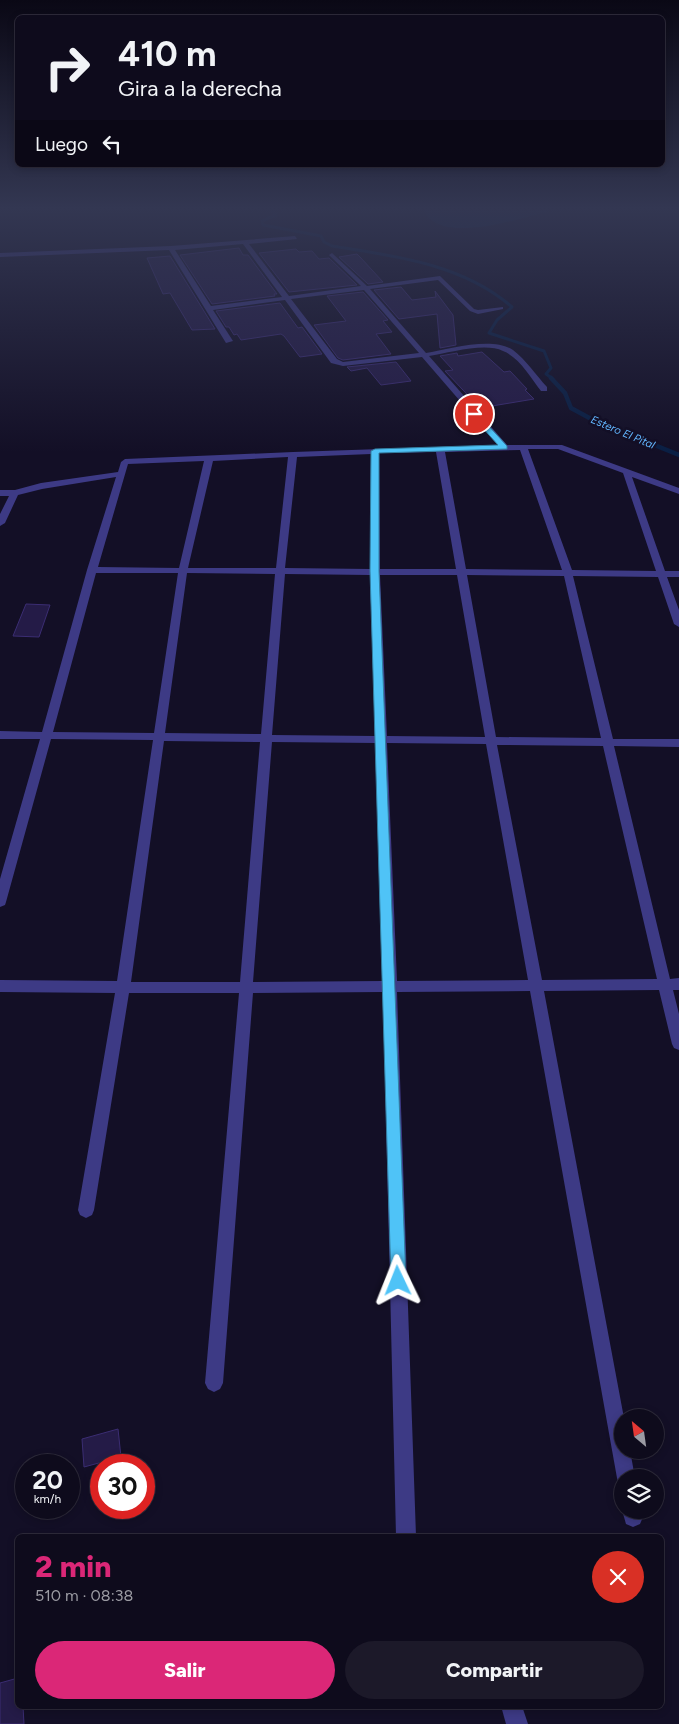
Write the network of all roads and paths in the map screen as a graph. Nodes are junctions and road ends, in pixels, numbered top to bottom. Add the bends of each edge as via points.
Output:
1 (199, 290) edge
2 (282, 290) edge
3 (333, 290) edge
4 (368, 290) edge
5 (452, 290) edge
6 (287, 297) junction
7 (210, 308) junction
8 (501, 308) dead end
9 (229, 341) dead end
10 (424, 354) junction
11 (544, 389) dead end
12 (504, 447) junction
13 (523, 447) junction
14 (440, 450) junction
15 (375, 451) junction
16 (293, 454) junction
17 (209, 458) junction
18 (626, 471) junction
19 (121, 474) junction
20 (679, 491) edge
21 (0, 493) edge
22 (15, 493) junction
23 (0, 523) edge
24 (92, 570) junction
25 (183, 570) junction
26 (280, 571) junction
27 (375, 571) junction
28 (461, 572) junction
29 (568, 573) junction
30 (662, 574) junction
31 (679, 574) edge
32 (679, 624) edge
33 (0, 736) edge
34 (47, 736) junction
35 (158, 737) junction
36 (266, 738) junction
37 (381, 739) junction
38 (491, 741) junction
39 (608, 742) junction
40 (679, 743) edge
41 (0, 902) edge
42 (672, 984) edge
43 (0, 986) edge
44 (536, 986) junction
45 (123, 987) junction
46 (390, 987) junction
47 (246, 988) junction
48 (679, 1044) edge
49 (86, 1210) dead end
50 (214, 1384) dead end
51 (624, 1469) edge
52 (406, 1534) edge
53 (513, 1709) edge
54 (517, 1724) edge

1 - 7 street
2 - 6 street
3 - 6 street
4 - 10 street
5 - 8 street via 472,310
6 - 7 street
6 - 10 street via 336,362 343,364
7 - 9 street
10 - 11 street via 482,347 506,349
10 - 12 street
12 - 13 street
12 - 14 street
13 - 18 street via 559,447
13 - 29 street
14 - 15 street
14 - 28 street
15 - 16 street
15 - 27 street
16 - 17 street
16 - 26 street
17 - 19 street via 125,462
17 - 25 street
18 - 20 street
18 - 30 street
19 - 22 street
19 - 24 street
21 - 22 street
22 - 23 street
24 - 25 street
24 - 34 street
25 - 26 street
25 - 35 street
26 - 27 street
26 - 36 street
27 - 28 street
27 - 37 street
28 - 29 street
28 - 38 street
29 - 30 street
29 - 39 street
30 - 31 street
30 - 32 street
33 - 34 street
34 - 35 street
34 - 41 street
35 - 36 street
35 - 45 street
36 - 37 street
36 - 47 street
37 - 38 street
37 - 46 street
38 - 39 street
38 - 44 street
39 - 40 street
39 - 42 street
42 - 44 street
42 - 48 street
43 - 45 street
44 - 46 street
44 - 51 street
45 - 47 street
45 - 49 street
46 - 47 street
46 - 52 street
47 - 50 street
53 - 54 street

